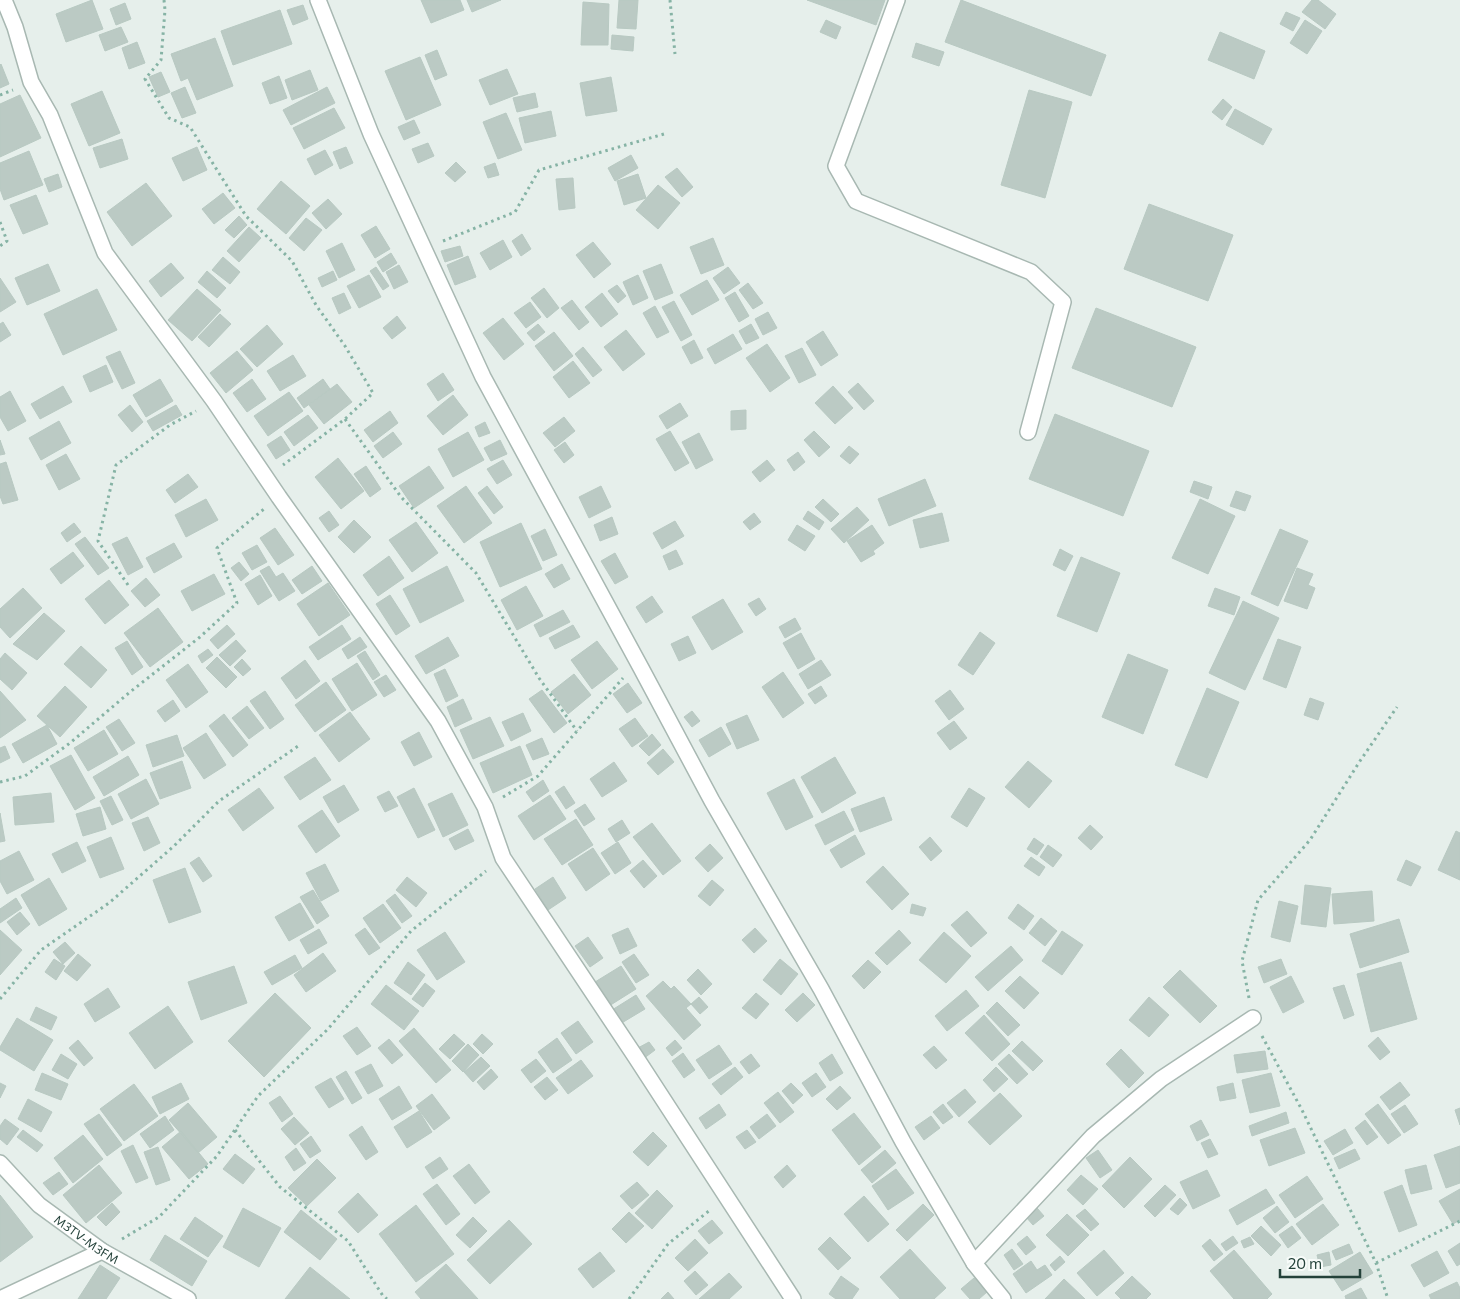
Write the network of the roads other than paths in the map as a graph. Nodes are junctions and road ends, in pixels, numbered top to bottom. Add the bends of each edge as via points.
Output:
1 (4, 0) edge
2 (318, 0) edge
3 (896, 0) edge
4 (1028, 432) dead end
5 (1253, 1018) road end
6 (0, 1162) edge
7 (102, 1251) junction
8 (974, 1263) junction
9 (0, 1299) edge
10 (188, 1299) edge
11 (793, 1299) edge
12 (1003, 1299) edge

1 - 11 street via 31,82 50,115 106,253 438,721 485,807 503,858
2 - 8 street via 371,134 484,377 712,801
3 - 4 street via 836,166 856,201 1031,272 1063,302
5 - 8 street via 1161,1079 1093,1136
6 - 7 street, M3TV-M3FM via 39,1205
7 - 9 street
7 - 10 street, M3TV-M3FM
8 - 12 street

